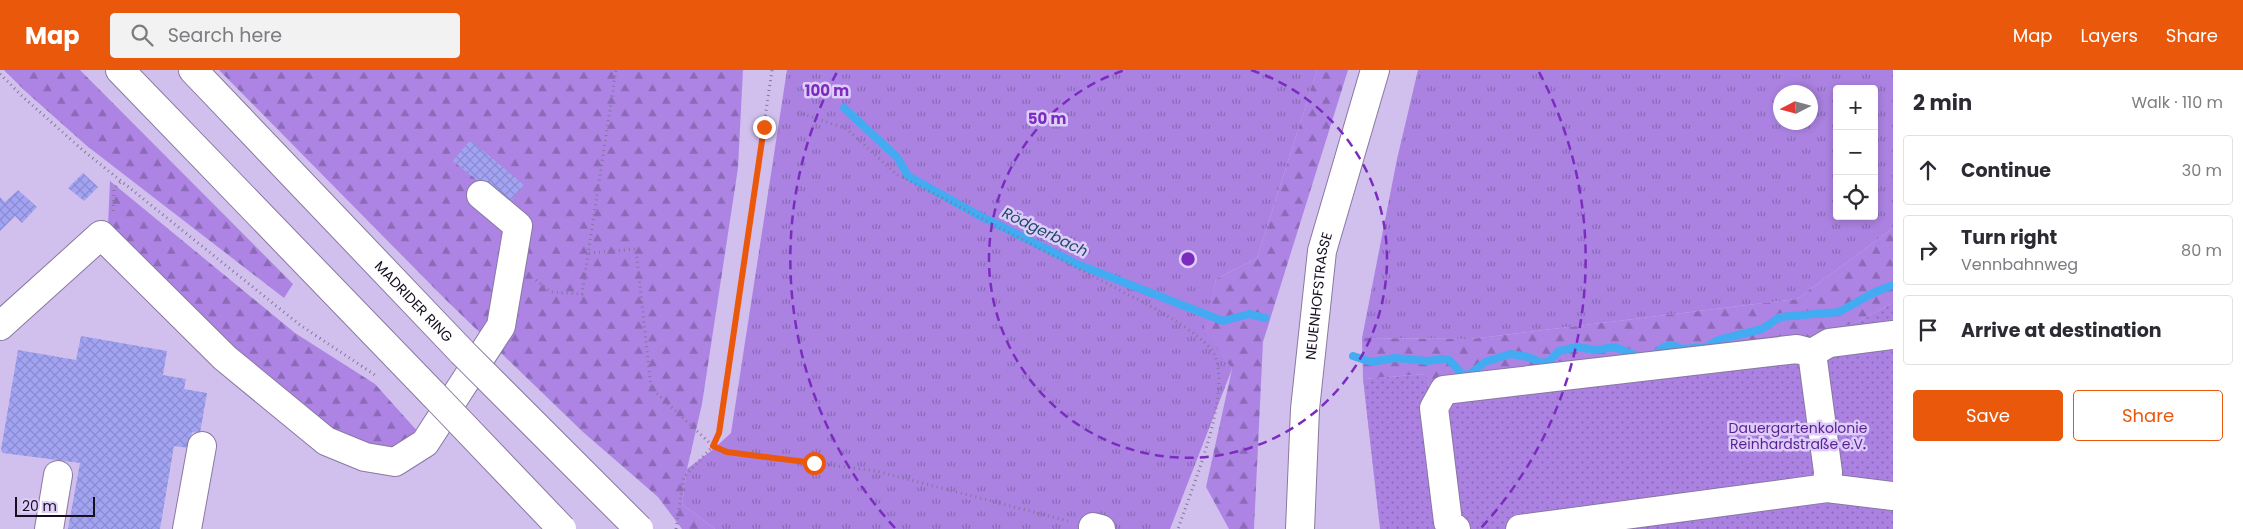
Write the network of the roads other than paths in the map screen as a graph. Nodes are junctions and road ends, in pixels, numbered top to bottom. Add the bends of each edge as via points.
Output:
1 (120, 70) edge
2 (193, 70) edge
3 (1375, 70) edge
4 (482, 195) dead end
5 (0, 326) edge
6 (1893, 335) edge
7 (1812, 353) junction
8 (202, 446) dead end
9 (58, 475) dead end
10 (1827, 488) junction
11 (1893, 496) edge
12 (1628, 522) edge
13 (49, 529) edge
14 (187, 529) edge
15 (562, 529) edge
16 (639, 529) edge
17 (1300, 529) edge
18 (1456, 529) edge
19 (1520, 529) edge

1 - 15 main road, bridge
2 - 16 main road, MADRIDER RING, bridge via 462,352
3 - 17 main road, NEUENHOFSTRASSE via 1322,251 1305,409
4 - 5 main road via 518,226 502,326 425,443 395,462 365,457 326,441 225,358 101,235
6 - 7 main road via 1829,343
7 - 10 main road via 1828,472
7 - 18 main road via 1797,349 1444,390 1434,408 1448,522
8 - 14 main road
9 - 13 main road
10 - 11 main road
10 - 12 main road
12 - 19 main road

